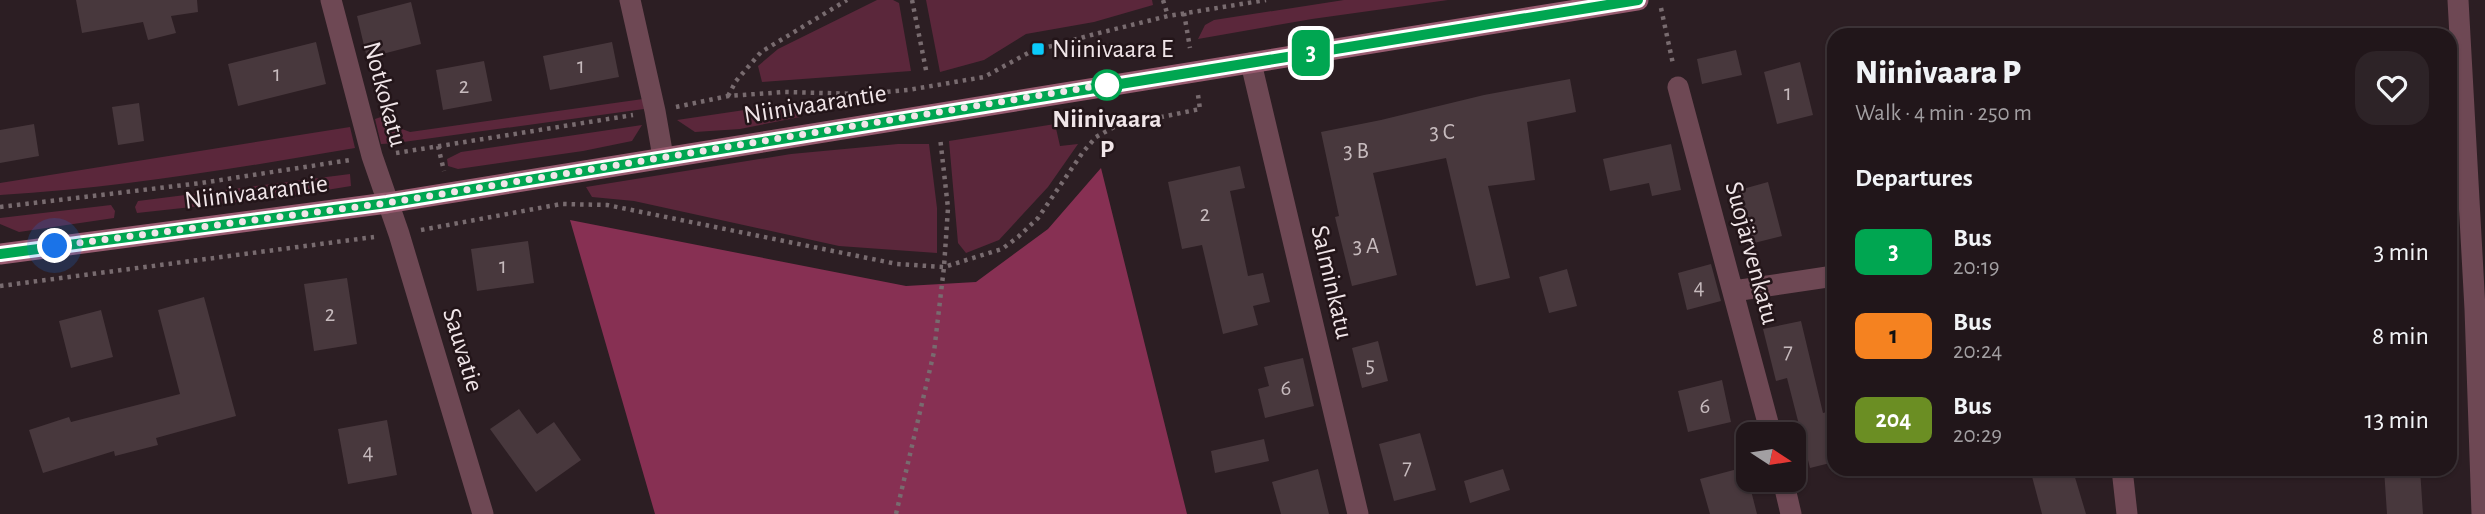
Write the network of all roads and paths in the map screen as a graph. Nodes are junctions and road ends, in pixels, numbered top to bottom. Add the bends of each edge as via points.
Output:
1 (331, 0) edge
2 (630, 0) edge
3 (847, 0) edge
4 (912, 0) edge
5 (1163, 0) edge
6 (1638, 0) edge
7 (1660, 0) edge
8 (2458, 0) edge
9 (1184, 13) dead end
10 (1168, 16) dead end
11 (1251, 63) junction
12 (1194, 71) junction
13 (927, 75) dead end
14 (1678, 87) joint
15 (728, 96) dead end
16 (940, 137) dead end
17 (663, 157) junction
18 (2458, 192) edge
19 (387, 203) junction
20 (399, 234) junction
21 (0, 254) edge
22 (944, 267) junction
23 (1827, 277) edge
24 (0, 286) edge
25 (1734, 291) junction
26 (2480, 308) edge
27 (1768, 422) edge
28 (2123, 476) edge
29 (1786, 492) edge
30 (483, 514) edge
31 (897, 514) edge
32 (1359, 514) edge
33 (1791, 514) edge
34 (2127, 514) edge
35 (2482, 514) edge

1 - 19 street, Notkokatu
2 - 17 street
3 - 15 path via 761,52
4 - 13 path
5 - 10 path
6 - 11 main road, Niinivaarantie
7 - 14 path
8 - 18 street
9 - 12 path
11 - 12 main road, Niinivaarantie
11 - 32 street, Salminkatu
12 - 17 main road, Niinivaarantie
12 - 22 path via 1199,109 1114,127 1096,137 1038,218 1018,237 987,256
14 - 25 street, Suojärvenkatu
16 - 22 path via 948,208
17 - 19 main road, Niinivaarantie
18 - 26 street
19 - 20 street, Sauvatie
19 - 21 main road, Niinivaarantie
20 - 22 path via 561,204 607,205 897,264
20 - 24 path
20 - 30 street, Sauvatie
22 - 31 path via 933,352
23 - 25 street
25 - 27 street, Suojärvenkatu
26 - 35 street
28 - 34 street
29 - 33 street

